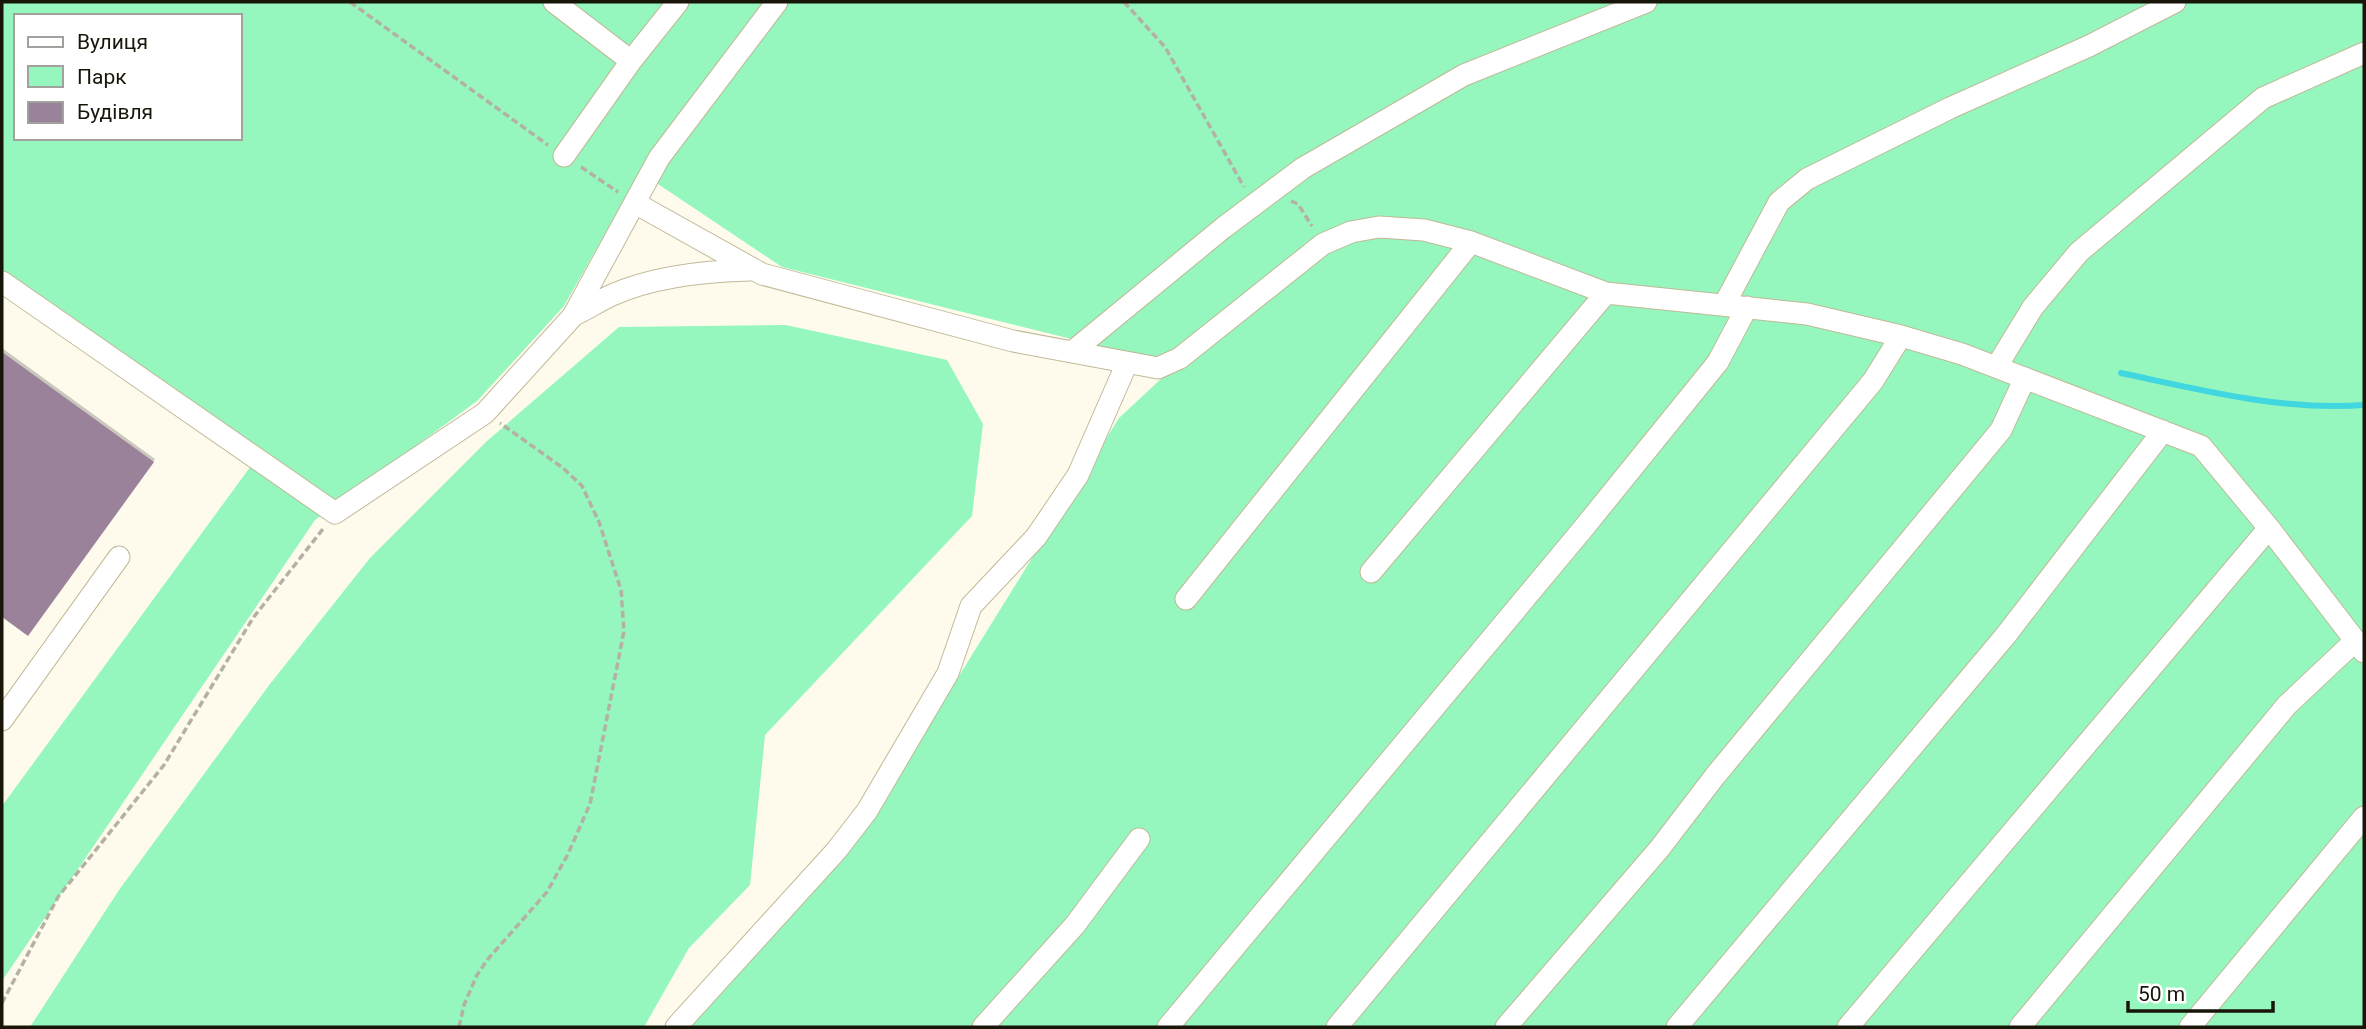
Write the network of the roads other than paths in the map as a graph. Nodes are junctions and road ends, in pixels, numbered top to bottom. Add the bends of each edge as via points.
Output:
1 (554, 2) edge
2 (678, 2) edge
3 (777, 2) edge
4 (1646, 2) edge
5 (2175, 2) edge
6 (2364, 52) edge
7 (631, 61) junction
8 (564, 156) road end
9 (635, 203) junction
10 (1471, 242) junction
11 (753, 270) junction
12 (2, 282) edge
13 (1606, 293) junction
14 (1724, 305) junction
15 (1747, 307) junction
16 (573, 316) junction
17 (1900, 336) junction
18 (1072, 352) junction
19 (1127, 363) junction
20 (1997, 366) junction
21 (2025, 378) junction
22 (2163, 431) junction
23 (2269, 528) junction
24 (119, 557) dead end
25 (1371, 572) dead end
26 (1186, 599) dead end
27 (2360, 646) edge
28 (2, 720) edge
29 (2364, 817) edge
30 (1139, 839) dead end
31 (676, 1027) edge
32 (984, 1027) edge
33 (1168, 1027) edge
34 (1337, 1027) edge
35 (1506, 1027) edge
36 (1677, 1027) edge
37 (1848, 1027) edge
38 (2020, 1027) edge
39 (2190, 1027) edge

1 - 7 street
2 - 7 street
3 - 9 street via 667,147
4 - 18 street via 1464,75 1303,168
5 - 14 street via 1807,179 1779,202
6 - 20 street via 2263,98 2088,244 2033,307
7 - 8 street
9 - 11 street
9 - 16 street
10 - 13 street
10 - 19 street via 1424,230 1379,227 1351,232 1323,244 1180,358 1158,368
10 - 26 street
11 - 16 street via 710,271 644,284
11 - 18 street via 1013,341
12 - 16 street via 335,513 485,413
13 - 14 street
13 - 25 street
14 - 15 street
15 - 17 street via 1807,314
15 - 33 street via 1718,362
17 - 20 street
17 - 34 street via 1873,381
18 - 19 street
19 - 31 street via 1079,475 1036,537 971,606 948,673 867,811
20 - 21 street
21 - 22 street
21 - 35 street via 2001,430 1660,848
22 - 23 street via 2202,446
22 - 36 street via 2006,635
23 - 27 street
23 - 37 street
24 - 28 street
27 - 38 street via 2287,705
29 - 39 street
30 - 32 street via 1075,925

